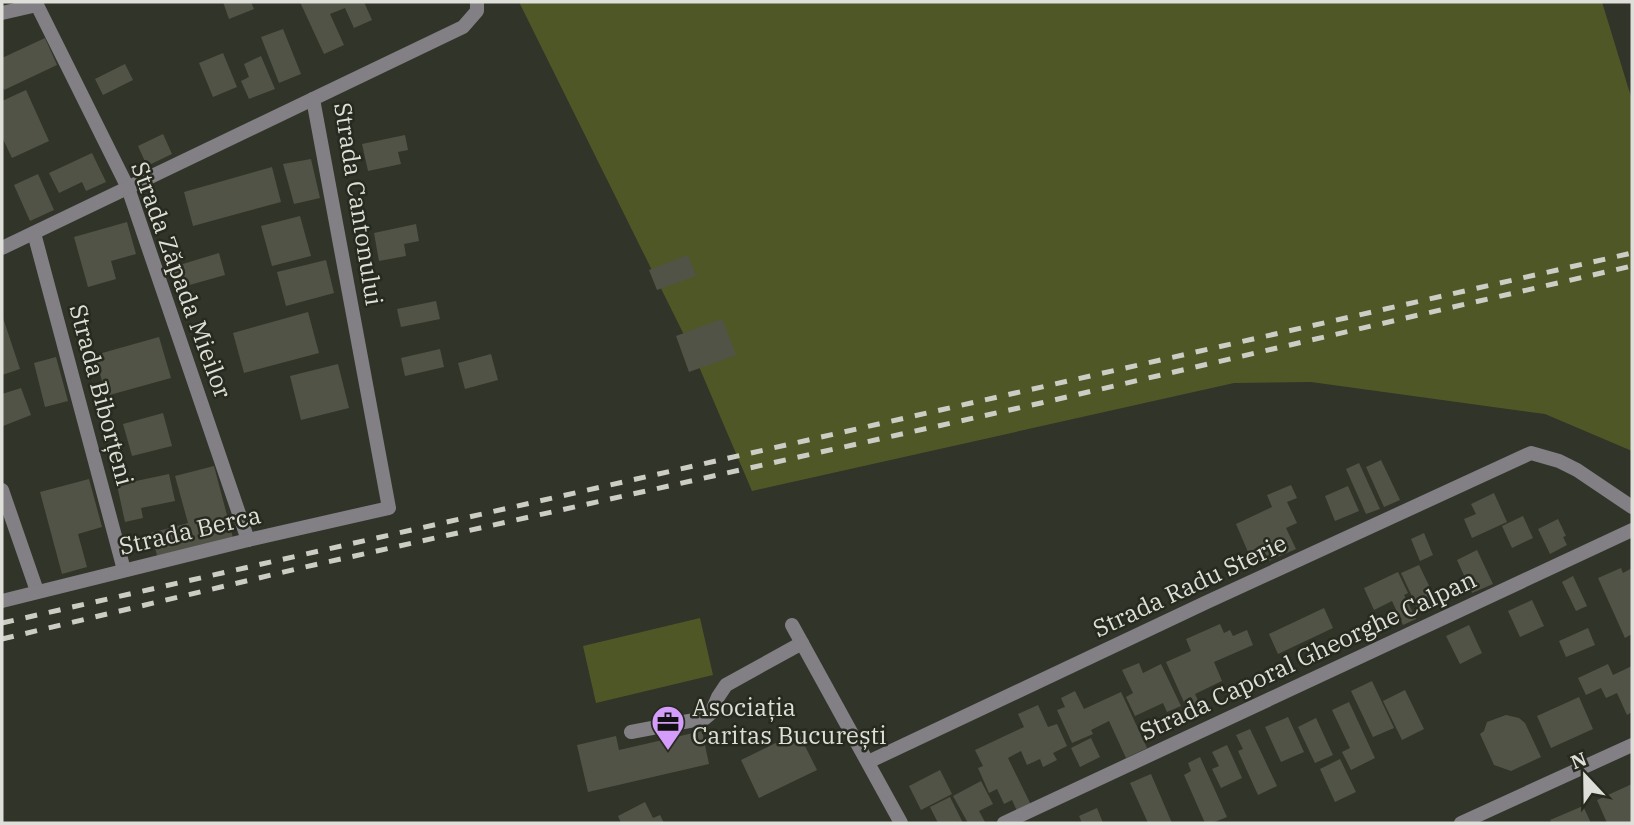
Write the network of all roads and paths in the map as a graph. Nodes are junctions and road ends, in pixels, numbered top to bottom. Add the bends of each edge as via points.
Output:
1 (477, 2) edge
2 (2, 13) edge
3 (313, 99) junction
4 (128, 188) junction
5 (34, 233) junction
6 (2, 248) edge
7 (2, 490) edge
8 (1632, 507) edge
9 (389, 508) joint
10 (1632, 530) edge
11 (248, 540) junction
12 (124, 570) junction
13 (37, 592) junction
14 (2, 601) edge
15 (792, 625) dead end
16 (802, 643) junction
17 (631, 732) dead end
18 (1632, 745) edge
19 (868, 762) junction
20 (901, 823) edge
21 (1004, 823) edge
22 (1461, 823) edge

1 - 3 street, Strada Cantonului via 477,11 463,27
2 - 4 street, Strada Zăpada Mieilor via 37,5
3 - 4 street
3 - 9 street, Strada Cantonului
4 - 5 street
4 - 11 street, Strada Zăpada Mieilor
5 - 6 street
5 - 12 street, Strada Biborțeni
7 - 13 street
8 - 19 street, Strada Radu Sterie via 1577,470 1531,453
9 - 11 street, Strada Berca
10 - 21 street, Strada Caporal Gheorghe Calpan
11 - 12 street, Strada Berca
12 - 13 street, Strada Berca
13 - 14 street, Strada Berca
15 - 16 street
16 - 17 street via 726,685 705,718
16 - 19 street
18 - 22 street
19 - 20 street

